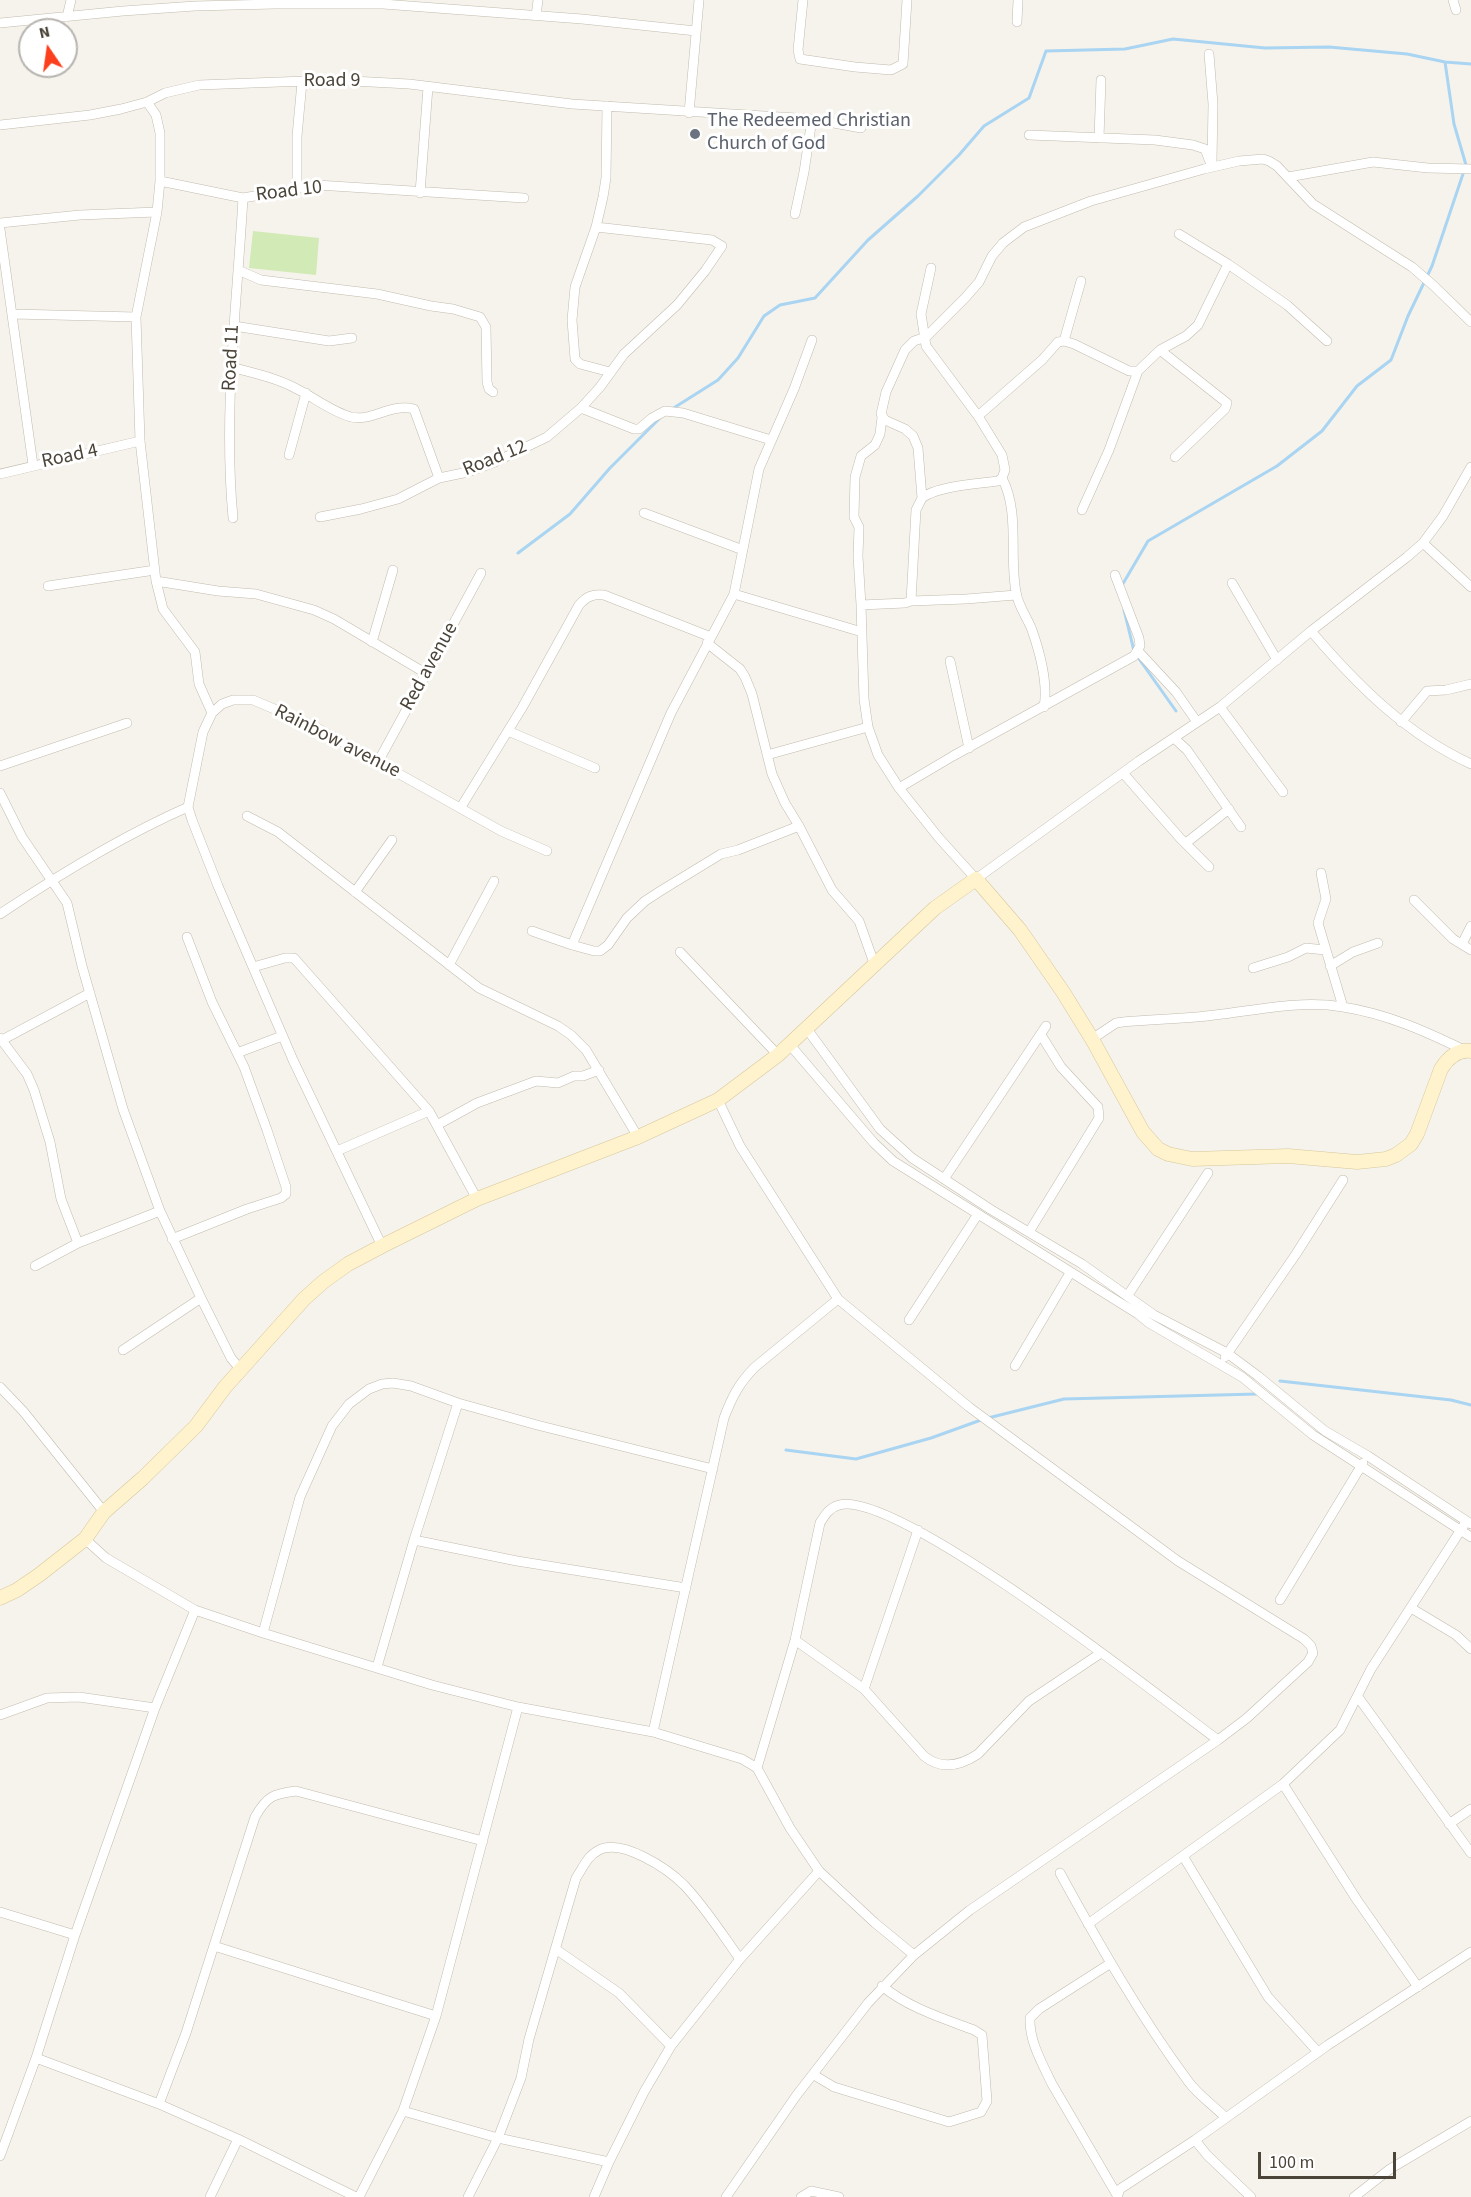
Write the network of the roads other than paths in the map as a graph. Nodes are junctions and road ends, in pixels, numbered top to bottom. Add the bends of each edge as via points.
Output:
1 (71, 0) edge
2 (538, 0) edge
3 (699, 0) edge
4 (803, 0) edge
5 (907, 0) edge
6 (1018, 0) edge
7 (1453, 0) edge
8 (196, 3) edge
9 (443, 5) edge
10 (1456, 10) dead end
11 (536, 16) junction
12 (67, 17) junction
13 (1017, 22) dead end
14 (0, 23) edge
15 (696, 31) junction
16 (1209, 54) dead end
17 (1101, 80) dead end
18 (302, 82) junction
19 (428, 87) junction
20 (147, 102) junction
21 (607, 106) junction
22 (689, 113) junction
23 (812, 120) junction
24 (0, 125) edge
25 (861, 128) dead end
26 (1029, 135) dead end
27 (1100, 138) junction
28 (1212, 167) junction
29 (1471, 169) edge
30 (1288, 177) junction
31 (160, 182) junction
32 (297, 187) junction
33 (420, 193) junction
34 (243, 198) junction
35 (524, 198) dead end
36 (157, 212) junction
37 (795, 214) dead end
38 (0, 223) edge
39 (596, 227) junction
40 (0, 229) edge
41 (1179, 234) dead end
42 (1228, 264) junction
43 (931, 268) dead end
44 (238, 270) junction
45 (1081, 281) dead end
46 (13, 314) junction
47 (136, 316) junction
48 (1471, 321) edge
49 (234, 326) junction
50 (926, 337) junction
51 (352, 338) dead end
52 (812, 340) dead end
53 (1064, 341) junction
54 (1327, 341) dead end
55 (1160, 350) junction
56 (231, 367) junction
57 (1138, 371) junction
58 (610, 372) junction
59 (493, 392) dead end
60 (306, 393) junction
61 (581, 408) junction
62 (978, 416) junction
63 (882, 417) junction
64 (771, 440) junction
65 (140, 441) junction
66 (289, 455) dead end
67 (1175, 457) dead end
68 (33, 465) junction
69 (1471, 467) edge
70 (0, 474) edge
71 (439, 478) junction
72 (1002, 478) junction
73 (922, 498) junction
74 (1082, 510) dead end
75 (644, 513) dead end
76 (320, 517) dead end
77 (233, 518) dead end
78 (1423, 543) junction
79 (743, 550) junction
80 (155, 570) junction
81 (393, 570) dead end
82 (481, 573) dead end
83 (1115, 575) dead end
84 (156, 582) junction
85 (1232, 583) dead end
86 (48, 586) dead end
87 (1471, 587) edge
88 (734, 594) junction
89 (1016, 595) junction
90 (911, 601) junction
91 (861, 605) junction
92 (1311, 631) junction
93 (862, 632) junction
94 (709, 640) junction
95 (372, 642) junction
96 (1138, 651) junction
97 (1277, 660) junction
98 (950, 661) dead end
99 (427, 674) junction
100 (1471, 684) edge
101 (1044, 707) junction
102 (1220, 707) junction
103 (212, 713) junction
104 (1197, 722) junction
105 (127, 723) dead end
106 (1401, 723) junction
107 (868, 727) junction
108 (508, 731) junction
109 (1173, 738) junction
110 (969, 748) junction
111 (768, 755) junction
112 (378, 762) junction
113 (1471, 764) edge
114 (0, 766) edge
115 (595, 768) dead end
116 (1123, 773) junction
117 (899, 788) junction
118 (1283, 792) dead end
119 (0, 793) edge
120 (188, 807) junction
121 (461, 807) junction
122 (1229, 809) junction
123 (247, 816) dead end
124 (799, 826) junction
125 (1241, 827) dead end
126 (392, 840) dead end
127 (1186, 843) junction
128 (547, 851) dead end
129 (1209, 867) dead end
130 (1321, 873) dead end
131 (52, 879) junction
132 (976, 879) junction
133 (494, 881) dead end
134 (355, 892) junction
135 (1414, 900) dead end
136 (0, 914) edge
137 (1471, 926) edge
138 (532, 931) dead end
139 (187, 937) dead end
140 (1378, 943) dead end
141 (1462, 944) junction
142 (572, 945) junction
143 (1325, 950) junction
144 (1471, 950) edge
145 (680, 952) dead end
146 (874, 963) junction
147 (449, 965) junction
148 (253, 966) junction
149 (1330, 966) junction
150 (1253, 968) dead end
151 (90, 993) junction
152 (1343, 1007) junction
153 (807, 1029) junction
154 (282, 1036) junction
155 (1, 1039) edge
156 (1092, 1039) junction
157 (790, 1045) junction
158 (1468, 1051) edge
159 (237, 1053) junction
160 (778, 1055) junction
161 (599, 1070) junction
162 (718, 1100) junction
163 (429, 1111) junction
164 (437, 1125) junction
165 (638, 1137) junction
166 (337, 1151) junction
167 (1208, 1173) dead end
168 (944, 1179) junction
169 (1343, 1180) dead end
170 (477, 1199) junction
171 (160, 1211) junction
172 (978, 1214) junction
173 (1029, 1233) junction
174 (172, 1239) junction
175 (78, 1243) junction
176 (382, 1246) junction
177 (35, 1266) dead end
178 (1070, 1273) junction
179 (1128, 1295) junction
180 (201, 1298) junction
181 (838, 1299) junction
182 (909, 1320) dead end
183 (123, 1350) dead end
184 (1227, 1353) junction
185 (1220, 1364) junction
186 (1015, 1366) dead end
187 (240, 1369) junction
188 (0, 1387) edge
189 (458, 1403) junction
190 (1368, 1456) junction
191 (1361, 1467) junction
192 (713, 1469) junction
193 (104, 1512) junction
194 (1469, 1522) edge
195 (918, 1530) junction
196 (1461, 1530) junction
197 (1471, 1537) edge
198 (85, 1539) junction
199 (414, 1540) junction
200 (686, 1588) junction
201 (0, 1598) edge
202 (1280, 1600) dead end
203 (1411, 1608) junction
204 (195, 1610) junction
205 (263, 1633) junction
206 (795, 1640) junction
207 (1471, 1649) edge
208 (1101, 1653) junction
209 (377, 1667) junction
210 (864, 1689) junction
211 (1358, 1697) junction
212 (518, 1707) junction
213 (155, 1708) junction
214 (0, 1715) edge
215 (653, 1732) junction
216 (1218, 1740) junction
217 (756, 1768) junction
218 (1283, 1784) junction
219 (1471, 1809) edge
220 (1449, 1824) junction
221 (483, 1841) junction
222 (1471, 1853) edge
223 (1184, 1856) junction
224 (819, 1871) junction
225 (1060, 1873) dead end
226 (0, 1912) edge
227 (1088, 1924) junction
228 (75, 1935) junction
229 (214, 1946) junction
230 (556, 1950) junction
231 (1471, 1952) edge
232 (914, 1955) junction
233 (740, 1959) junction
234 (1111, 1963) junction
235 (882, 1986) junction
236 (1418, 1987) junction
237 (436, 2016) junction
238 (671, 2046) junction
239 (1318, 2052) junction
240 (36, 2058) junction
241 (814, 2075) junction
242 (159, 2104) junction
243 (403, 2111) junction
244 (1225, 2117) junction
245 (1471, 2121) edge
246 (498, 2138) junction
247 (238, 2139) junction
248 (1195, 2140) junction
249 (0, 2156) edge
250 (609, 2162) junction
251 (1117, 2196) edge
252 (210, 2197) edge
253 (357, 2197) edge
254 (468, 2197) edge
255 (594, 2197) edge
256 (726, 2197) edge
257 (801, 2197) edge
258 (840, 2197) edge
259 (1251, 2197) edge
260 (1354, 2197) edge

1 - 12 street
2 - 11 street
3 - 15 street
4 - 5 street via 800,59 891,70 903,64
6 - 13 street
7 - 10 street
8 - 9 street
8 - 12 street
9 - 11 street
11 - 15 street
12 - 14 street
15 - 22 street
16 - 28 street
17 - 27 street
18 - 19 street, Road 9 via 355,80
18 - 20 street, Road 9 via 199,85
18 - 32 street
19 - 21 street, Road 9
19 - 33 street
20 - 24 street, Road 9 via 90,115
20 - 31 street via 156,115 160,133
21 - 22 street, Road 9
21 - 39 street via 606,178
22 - 23 street, Road 9
23 - 25 street, Road 9
23 - 37 street
26 - 27 street
27 - 28 street via 1193,145 1205,150
28 - 30 street via 1263,159
28 - 50 street via 1091,201 1024,227 1003,243 979,282
29 - 30 street via 1373,162
30 - 48 street via 1313,204 1412,267
31 - 34 street, Road 10
31 - 36 street
32 - 33 street, Road 10
32 - 34 street, Road 10
33 - 35 street, Road 10
34 - 44 street, Road 11
36 - 38 street
36 - 47 street
39 - 58 street via 574,287 574,352 579,364
39 - 58 street, Road 12 via 712,240 722,246 677,305
40 - 46 street
41 - 42 street
42 - 54 street via 1287,305
42 - 55 street via 1198,325
43 - 50 street via 921,314
44 - 49 street, Road 11
44 - 59 street via 261,280 377,294 480,317 486,327 487,382
45 - 53 street
46 - 47 street
46 - 68 street
47 - 65 street
49 - 51 street via 329,341
49 - 56 street, Road 11
50 - 62 street via 926,346
50 - 63 street via 905,350 886,392
52 - 64 street
53 - 57 street via 1129,371
53 - 62 street via 1058,342
55 - 57 street
55 - 67 street via 1227,403 1226,409
56 - 60 street, Road 12
56 - 77 street, Road 11 via 228,469
57 - 74 street
58 - 61 street, Road 12
60 - 66 street
60 - 71 street, Road 12 via 354,418 397,407 414,409
61 - 64 street via 634,429 661,412 683,413
61 - 71 street, Road 12 via 547,437 468,472
62 - 72 street via 1002,455
63 - 73 street via 913,436 918,448
63 - 91 street via 880,434 875,445 861,456 855,477
64 - 79 street via 757,479
65 - 68 street, Road 4
65 - 80 street
68 - 70 street, Road 4
69 - 78 street
71 - 76 street via 398,499
72 - 73 street
72 - 89 street via 1011,497
73 - 90 street via 916,510
75 - 79 street
78 - 87 street
78 - 92 street
79 - 88 street
80 - 84 street
80 - 86 street
81 - 95 street
82 - 99 street, Red avenue
83 - 96 street via 1136,627
84 - 95 street via 256,594 314,610
84 - 103 street via 163,609 195,652 199,684
85 - 97 street
88 - 93 street
88 - 94 street
89 - 90 street
89 - 101 street via 1037,648 1046,694
90 - 91 street
91 - 93 street
92 - 97 street
92 - 106 street via 1342,667
93 - 107 street
94 - 108 street via 604,596 586,597
94 - 111 street via 745,677
94 - 142 street via 671,713
95 - 99 street
96 - 101 street via 1126,662
96 - 104 street via 1176,692
97 - 102 street
98 - 110 street
99 - 112 street, Red avenue
100 - 106 street via 1427,691
101 - 110 street
102 - 104 street
102 - 118 street
103 - 112 street, Rainbow avenue via 233,700 253,700 312,725
103 - 120 street via 203,732
104 - 109 street
105 - 114 street
106 - 113 street
107 - 111 street
107 - 117 street via 878,755
108 - 115 street
108 - 121 street
109 - 116 street
109 - 122 street via 1187,750
110 - 117 street
111 - 124 street via 772,774
112 - 121 street, Rainbow avenue
116 - 127 street
116 - 132 street
117 - 132 street
119 - 131 street via 21,837
120 - 131 street
120 - 148 street
121 - 128 street, Rainbow avenue via 501,831
122 - 125 street
122 - 127 street
123 - 134 street via 278,832
124 - 142 street via 721,854 662,890 627,918 600,951
124 - 146 street via 832,890 859,921
126 - 134 street
127 - 129 street
130 - 143 street via 1326,899 1318,923
131 - 136 street
131 - 151 street via 67,903
132 - 146 street via 935,908
132 - 156 street via 1020,930
133 - 147 street
134 - 147 street
135 - 141 street
137 - 141 street
138 - 142 street
139 - 159 street
140 - 149 street
141 - 144 street
143 - 149 street
143 - 150 street via 1306,948
145 - 160 street
146 - 153 street
147 - 161 street via 479,988 571,1035
148 - 154 street
148 - 163 street via 294,958
149 - 152 street
151 - 155 street
151 - 171 street via 123,1109
152 - 156 street via 1291,1005 1203,1017 1123,1022
152 - 158 street via 1406,1022
153 - 157 street
153 - 168 street via 880,1130
154 - 159 street
154 - 166 street
155 - 175 street via 34,1090 50,1142 61,1199
156 - 158 street via 1149,1140 1168,1154 1192,1158 1288,1156 1357,1162 1386,1159 1411,1144 1447,1059
157 - 160 street
157 - 172 street via 893,1161
159 - 174 street via 267,1130 286,1194
160 - 162 street
161 - 164 street via 558,1083 536,1081 477,1103
161 - 165 street
162 - 165 street
162 - 181 street via 740,1146
163 - 164 street
163 - 166 street
164 - 170 street
165 - 170 street
166 - 176 street
167 - 179 street
168 - 173 street
168 - 173 street via 1044,1030 1055,1059 1100,1112
169 - 184 street
170 - 176 street
171 - 174 street
171 - 175 street
172 - 178 street
172 - 182 street
173 - 179 street
174 - 180 street
175 - 177 street
176 - 187 street via 322,1282
178 - 185 street
178 - 186 street
179 - 184 street via 1154,1315
180 - 183 street
180 - 187 street
181 - 192 street via 744,1378 733,1393 724,1418
181 - 216 street via 969,1407 1159,1547 1311,1646 1313,1653 1308,1662
184 - 185 street
184 - 190 street via 1325,1431
185 - 191 street
187 - 193 street via 196,1426
188 - 193 street
189 - 192 street
189 - 199 street
189 - 205 street via 393,1383 369,1389 349,1404 332,1426 300,1497
190 - 191 street
190 - 194 street
191 - 196 street
191 - 202 street
192 - 200 street
193 - 198 street
194 - 196 street
195 - 206 street via 851,1504 827,1511 820,1523
195 - 208 street via 971,1561
195 - 210 street
196 - 197 street
196 - 203 street
198 - 201 street via 39,1575
198 - 204 street via 105,1558
199 - 200 street
199 - 209 street
200 - 215 street
203 - 207 street
203 - 211 street via 1371,1669
204 - 205 street
204 - 213 street
205 - 209 street
206 - 210 street
206 - 217 street
208 - 210 street via 1029,1701 978,1754 955,1765 932,1763
208 - 216 street
209 - 212 street
211 - 218 street via 1340,1730
211 - 220 street
212 - 215 street
212 - 221 street
213 - 214 street via 79,1697 47,1698
213 - 228 street
215 - 217 street via 742,1759
216 - 232 street via 970,1910
217 - 224 street
218 - 223 street
218 - 236 street
219 - 220 street
220 - 222 street
221 - 229 street via 296,1791 277,1794 264,1801 255,1817
221 - 237 street
223 - 227 street
223 - 239 street via 1268,1997
224 - 232 street
224 - 233 street
225 - 227 street
226 - 228 street
227 - 234 street
228 - 240 street
229 - 237 street
229 - 242 street
230 - 233 street via 576,1878 589,1857 601,1849 619,1848 637,1852 682,1883
230 - 238 street via 619,1993
230 - 246 street via 521,2079
231 - 236 street
232 - 235 street
233 - 238 street
234 - 244 street via 1190,2084
234 - 251 street via 1039,2009 1030,2018 1029,2029 1052,2084
235 - 241 street
235 - 241 street via 914,2007 980,2032 987,2101 981,2112 949,2122 834,2087
236 - 239 street
237 - 243 street
238 - 250 street
239 - 244 street
240 - 242 street
240 - 249 street
241 - 256 street
242 - 247 street
243 - 246 street
243 - 253 street
244 - 248 street
245 - 260 street via 1390,2169
246 - 250 street
246 - 254 street
247 - 252 street
247 - 253 street
248 - 251 street via 1120,2189
248 - 259 street
250 - 255 street
257 - 258 street via 811,2191

